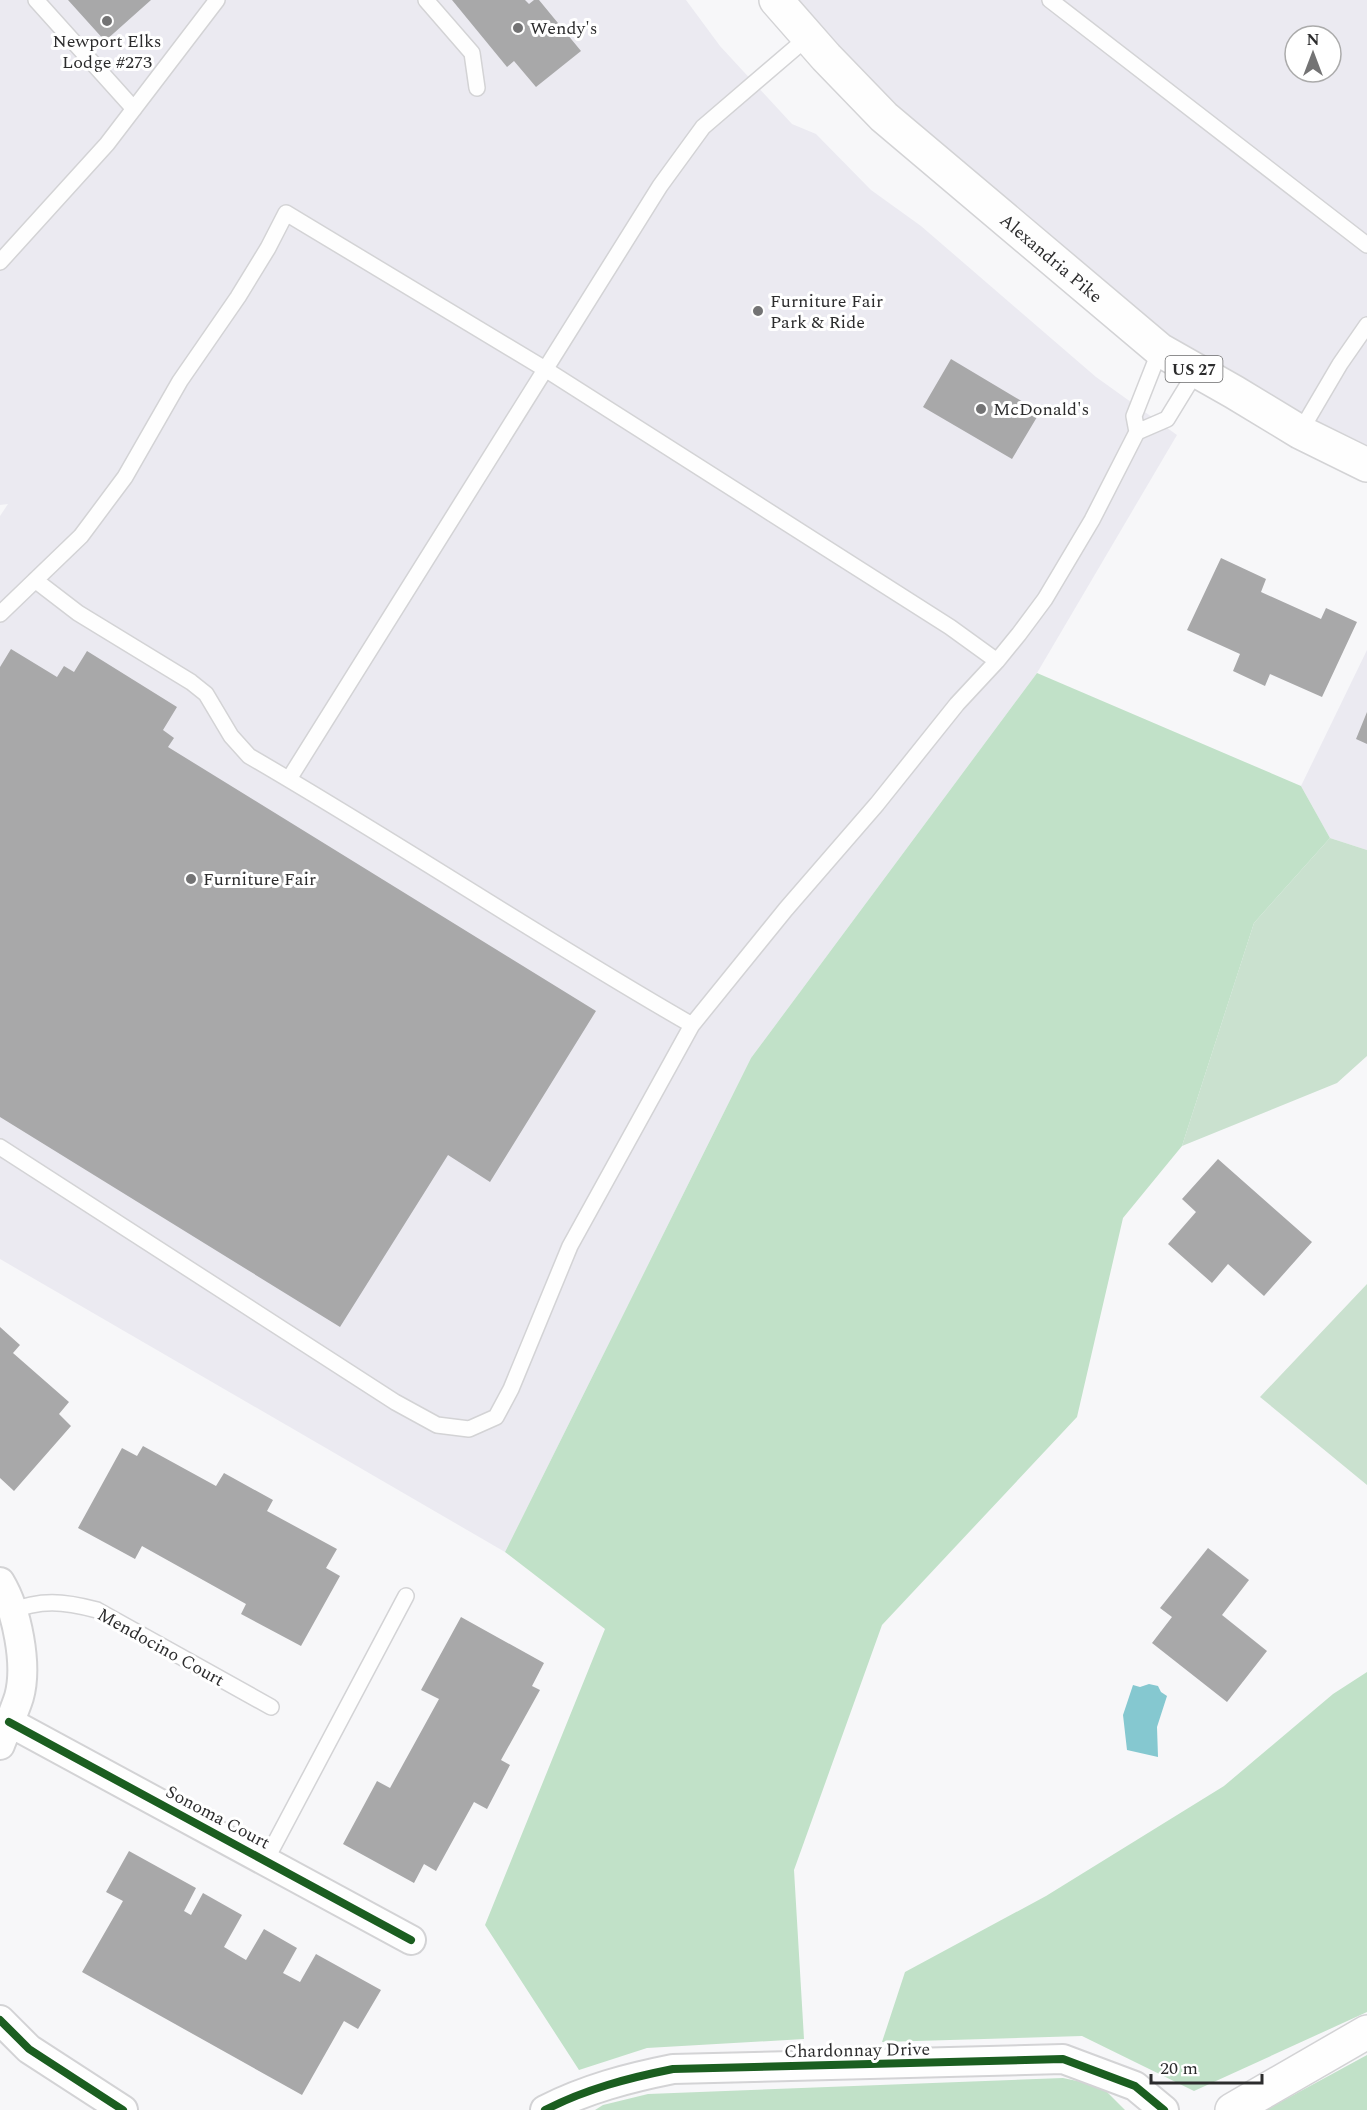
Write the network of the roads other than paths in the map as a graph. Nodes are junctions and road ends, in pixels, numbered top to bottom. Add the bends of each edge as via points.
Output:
1 (36, 0) edge
2 (218, 0) edge
3 (426, 0) edge
4 (776, 0) edge
5 (1050, 0) edge
6 (808, 37) junction
7 (477, 88) dead end
8 (134, 109) junction
9 (1367, 245) edge
10 (0, 262) edge
11 (1367, 325) edge
12 (1160, 350) junction
13 (545, 369) junction
14 (1197, 370) junction
15 (1137, 432) junction
16 (1300, 432) junction
17 (1367, 465) edge
18 (35, 580) junction
19 (0, 614) edge
20 (997, 661) junction
21 (290, 779) junction
22 (692, 1024) junction
23 (0, 1147) edge
24 (0, 1582) edge
25 (406, 1596) dead end
26 (6, 1613) edge
27 (271, 1707) dead end
28 (4, 1734) edge
29 (266, 1860) junction
30 (411, 1940) dead end
31 (0, 2020) edge
32 (1367, 2032) edge
33 (123, 2110) edge
34 (545, 2110) edge
35 (1164, 2110) edge
36 (1232, 2110) edge

1 - 8 lane
2 - 8 lane
3 - 7 lane via 472,53
4 - 6 main road, Alexandria Pike / US 27
5 - 9 lane
6 - 12 main road, Alexandria Pike / US 27 via 884,117
6 - 13 lane via 703,127 660,186
8 - 10 lane
11 - 16 lane
12 - 14 main road, Alexandria Pike / US 27
12 - 15 lane via 1134,416
13 - 18 lane via 286,213 238,297 180,381 126,477 81,536
13 - 20 lane via 950,627
13 - 21 lane
14 - 15 lane via 1167,420
14 - 16 main road, Alexandria Pike / US 27
15 - 20 lane via 1092,520 1045,599
16 - 17 main road, Alexandria Pike / US 27
18 - 19 lane
18 - 21 lane via 78,613 206,694 231,736 249,756
20 - 22 lane
21 - 22 lane via 622,985
22 - 23 lane via 570,1246 496,1417 469,1429 437,1425 395,1402
24 - 26 street via 6,1593
25 - 29 lane, Sonoma Court
26 - 27 lane, Mendocino Court via 40,1602 72,1603 97,1610
26 - 28 street via 20,1641 21,1669 19,1695
28 - 29 street, Sonoma Court
29 - 30 street, Sonoma Court
31 - 33 street via 29,2049
32 - 36 main road
34 - 35 street, Chardonnay Drive via 579,2094 673,2069 1063,2059 1136,2086

